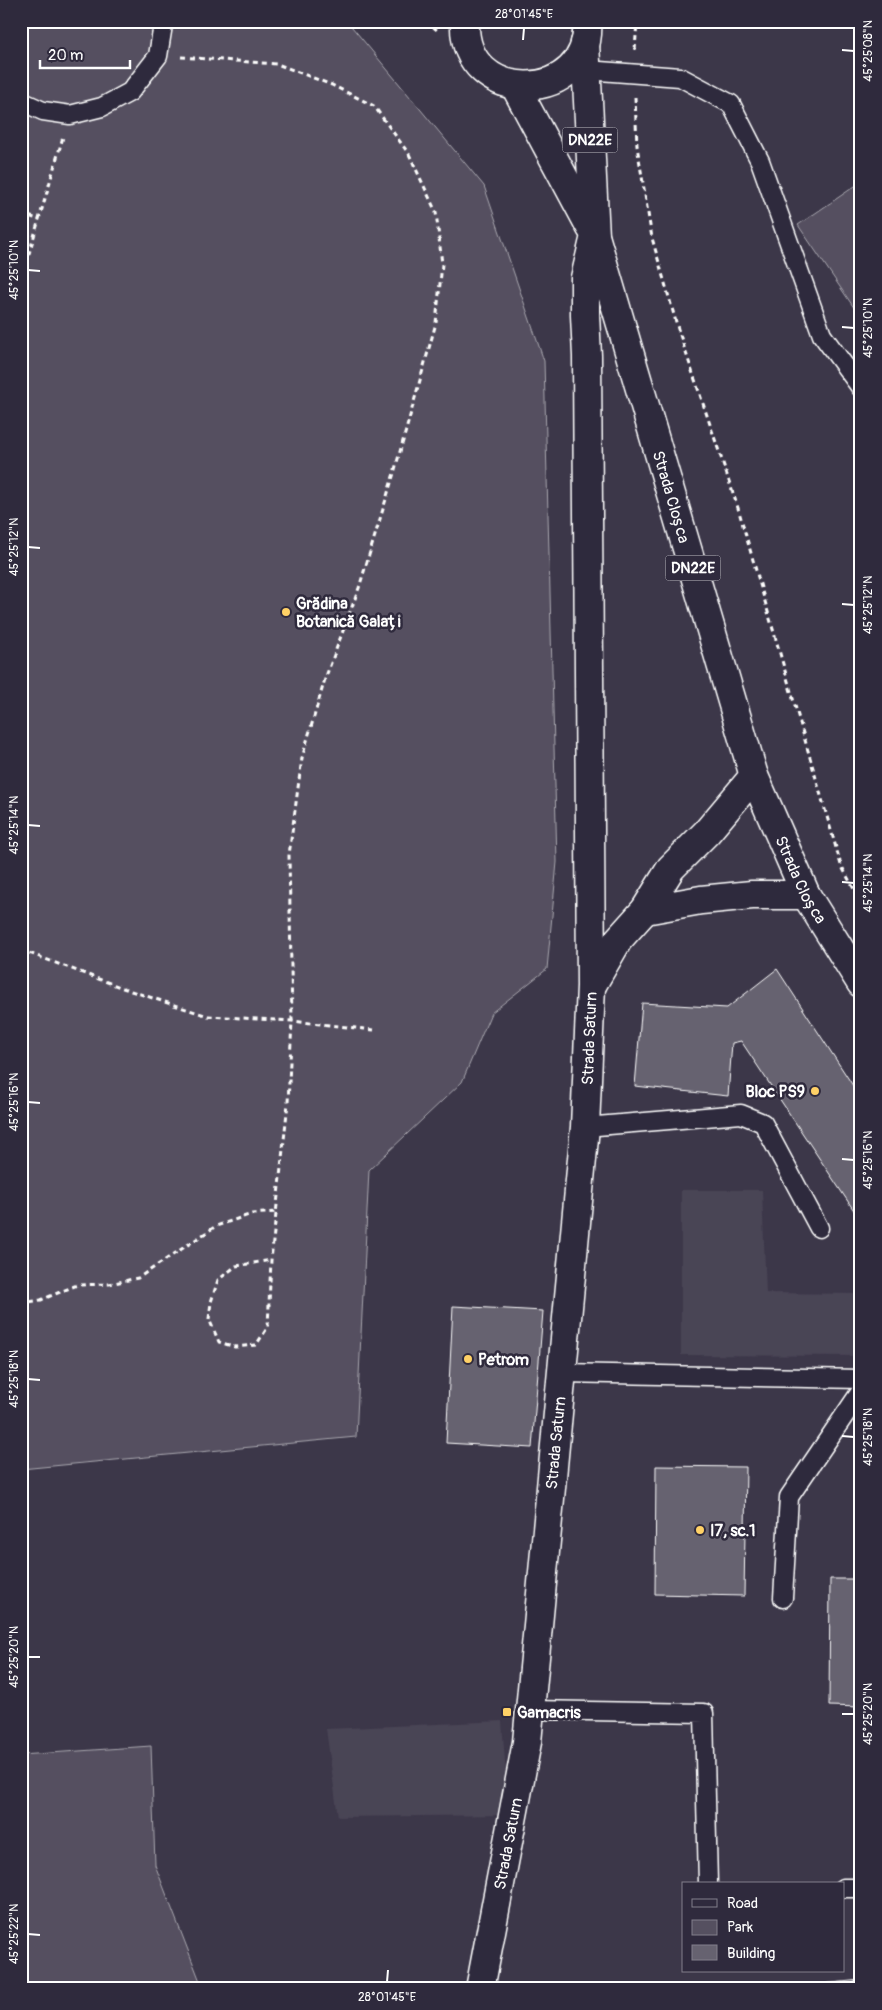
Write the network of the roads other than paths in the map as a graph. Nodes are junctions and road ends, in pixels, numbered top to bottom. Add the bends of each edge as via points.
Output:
1 (162, 21) edge
2 (462, 25) edge
3 (586, 45) edge
4 (515, 86) junction
5 (21, 101) edge
6 (595, 236) junction
7 (861, 388) edge
8 (754, 776) junction
9 (806, 895) junction
10 (645, 910) junction
11 (861, 982) edge
12 (592, 986) junction
13 (585, 1127) junction
14 (818, 1228) dead end
15 (562, 1373) junction
16 (861, 1379) edge
17 (861, 1391) edge
18 (784, 1598) dead end
19 (530, 1710) junction
20 (708, 1882) edge
21 (844, 1888) edge
22 (861, 1888) edge
23 (480, 1989) edge

1 - 5 lane via 158,56 130,92 102,107 70,115 42,111
2 - 4 street via 470,50 481,67 496,79
3 - 4 street via 566,73 533,87
3 - 6 street, Strada Cloșca / DN22E
3 - 7 lane via 634,73 680,77 731,104 760,160 822,334
4 - 6 street, DN22E
6 - 8 street, Strada Cloșca / DN22E
6 - 12 street via 585,278
8 - 9 street, Strada Cloșca / DN22E
8 - 10 street, Strada Saturn via 707,832 671,868
9 - 10 street via 752,895
9 - 11 street, Strada Cloșca / DN22E
10 - 12 street, Strada Saturn via 618,940
12 - 13 street, Strada Saturn
13 - 14 lane via 741,1114 762,1123
13 - 15 street, Strada Saturn
15 - 16 lane
15 - 19 street, Strada Saturn
17 - 18 lane via 789,1497
19 - 20 lane via 704,1713
19 - 23 street, Strada Saturn via 527,1742
21 - 22 lane

